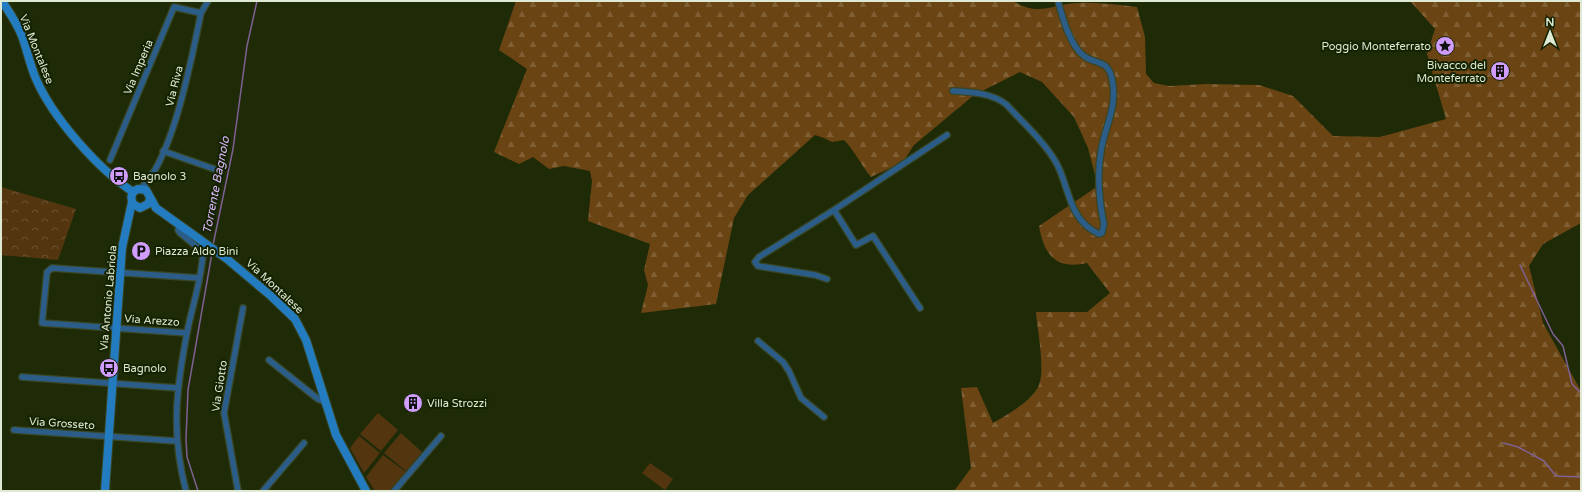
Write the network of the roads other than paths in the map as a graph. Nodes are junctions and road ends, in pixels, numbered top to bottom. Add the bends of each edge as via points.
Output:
1 (3, 1) edge
2 (208, 1) edge
3 (1058, 1) edge
4 (201, 13) junction
5 (953, 91) dead end
6 (947, 135) dead end
7 (163, 152) junction
8 (110, 160) dead end
9 (220, 171) dead end
10 (143, 193) junction
11 (132, 202) junction
12 (140, 208) junction
13 (834, 210) junction
14 (127, 226) junction
15 (180, 226) junction
16 (120, 273) junction
17 (199, 278) junction
18 (827, 279) dead end
19 (243, 308) dead end
20 (920, 308) dead end
21 (116, 328) junction
22 (186, 333) junction
23 (758, 341) dead end
24 (269, 360) dead end
25 (22, 377) dead end
26 (112, 383) junction
27 (178, 388) junction
28 (325, 402) junction
29 (824, 417) dead end
30 (14, 430) dead end
31 (109, 436) junction
32 (441, 436) dead end
33 (176, 441) junction
34 (304, 443) dead end
35 (105, 491) edge
36 (186, 491) edge
37 (238, 491) edge
38 (263, 491) edge
39 (366, 491) edge
40 (394, 491) edge

1 - 10 street, Via Montalese via 22,36 36,79 53,109 108,174
2 - 4 street, Via Riva
3 - 5 street via 1069,36 1083,56 1105,64 1113,81 1112,114 1101,150 1104,224 1102,233 1094,232 1077,213 1054,159 1007,105 1000,99 986,95
4 - 7 street, Via Riva via 179,111
4 - 8 street, Via Imperia via 174,7
6 - 13 street
7 - 9 street
7 - 10 street, Via Riva
10 - 11 street via 131,196
10 - 12 street via 145,207
10 - 15 street, Via Montalese via 156,208
11 - 12 street
11 - 14 street, Via Antonio Labriola
12 - 14 street, Via Antonio Labriola
13 - 18 street via 755,262 758,266
13 - 20 street via 856,245 873,236
14 - 16 street, Via Antonio Labriola
15 - 17 street via 180,233 203,252
15 - 28 street, Via Montalese via 253,280 295,319 306,340
16 - 17 street
16 - 21 street, Via Antonio Labriola
16 - 21 street, Via Arezzo via 52,268 47,272 42,323
17 - 22 street
19 - 37 street, Via Giotto via 224,414
21 - 22 street, Via Arezzo
21 - 26 street, Via Antonio Labriola
22 - 27 street
23 - 29 street via 783,362 801,398
24 - 28 street
25 - 26 street
26 - 27 street
26 - 31 street, Via Antonio Labriola
27 - 33 street via 175,412
28 - 39 street, Via Montalese via 336,435
30 - 31 street, Via Grosseto
31 - 33 street, Via Grosseto
31 - 35 street, Via Antonio Labriola
32 - 40 street
33 - 36 street via 179,467
34 - 38 street

